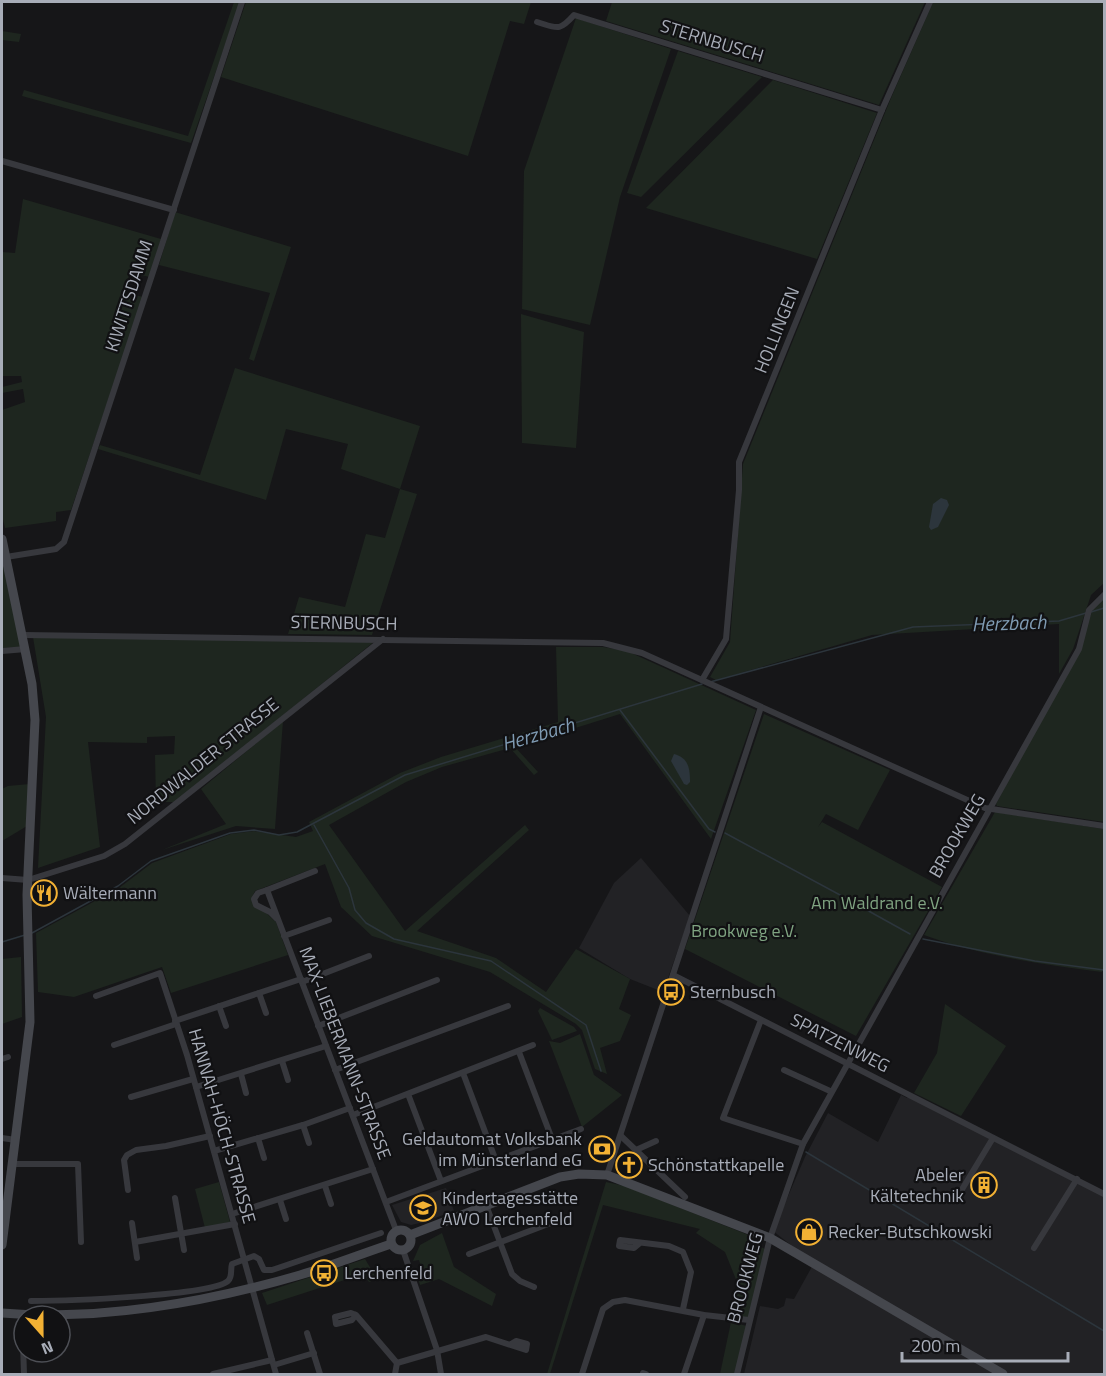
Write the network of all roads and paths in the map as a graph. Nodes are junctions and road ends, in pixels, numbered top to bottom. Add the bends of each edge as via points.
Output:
1 (242, 2) edge
2 (930, 2) edge
3 (537, 22) dead end
4 (882, 110) junction
5 (2, 161) edge
6 (174, 210) junction
7 (2, 539) edge
8 (6, 557) junction
9 (1104, 595) edge
10 (23, 635) junction
11 (383, 639) junction
12 (26, 649) junction
13 (2, 651) edge
14 (702, 680) junction
15 (761, 707) junction
16 (990, 809) junction
17 (1104, 826) edge
18 (315, 871) dead end
19 (2, 878) edge
20 (28, 879) junction
21 (267, 890) junction
22 (278, 919) junction
23 (329, 920) dead end
24 (284, 936) junction
25 (369, 956) dead end
26 (673, 975) junction
27 (437, 980) dead end
28 (301, 981) junction
29 (259, 993) junction
30 (96, 996) dead end
31 (219, 1006) junction
32 (508, 1006) dead end
33 (266, 1012) dead end
34 (761, 1020) junction
35 (176, 1022) junction
36 (226, 1026) dead end
37 (318, 1026) junction
38 (114, 1045) dead end
39 (533, 1045) dead end
40 (326, 1046) junction
41 (519, 1052) junction
42 (282, 1061) junction
43 (846, 1063) junction
44 (335, 1070) junction
45 (784, 1070) dead end
46 (463, 1073) junction
47 (241, 1074) junction
48 (288, 1080) dead end
49 (195, 1083) junction
50 (830, 1091) junction
51 (246, 1093) dead end
52 (408, 1094) junction
53 (131, 1096) dead end
54 (350, 1108) junction
55 (353, 1115) junction
56 (303, 1125) junction
57 (581, 1129) dead end
58 (210, 1136) junction
59 (621, 1136) junction
60 (2, 1138) edge
61 (258, 1138) junction
62 (993, 1138) junction
63 (552, 1139) junction
64 (16, 1140) junction
65 (656, 1141) dead end
66 (309, 1143) dead end
67 (802, 1144) junction
68 (636, 1150) junction
69 (214, 1151) junction
70 (264, 1158) dead end
71 (496, 1161) junction
72 (13, 1164) junction
73 (373, 1168) junction
74 (608, 1175) junction
75 (1077, 1179) junction
76 (441, 1181) junction
77 (325, 1186) junction
78 (128, 1190) dead end
79 (1104, 1194) edge
80 (958, 1196) dead end
81 (685, 1197) dead end
82 (175, 1198) dead end
83 (280, 1200) junction
84 (386, 1202) junction
85 (331, 1204) dead end
86 (486, 1205) junction
87 (4, 1212) edge
88 (232, 1214) junction
89 (286, 1219) dead end
90 (556, 1221) dead end
91 (132, 1223) dead end
92 (235, 1224) junction
93 (396, 1230) junction
94 (381, 1233) dead end
95 (182, 1235) junction
96 (410, 1235) junction
97 (770, 1238) junction
98 (81, 1242) dead end
99 (135, 1242) junction
100 (359, 1242) junction
101 (500, 1242) junction
102 (640, 1243) dead end
103 (391, 1244) junction
104 (2, 1245) edge
105 (1034, 1248) dead end
106 (184, 1250) dead end
107 (374, 1250) junction
108 (404, 1250) junction
109 (469, 1254) dead end
110 (137, 1258) dead end
111 (244, 1258) junction
112 (534, 1287) dead end
113 (252, 1288) junction
114 (31, 1301) dead end
115 (50, 1301) junction
116 (47, 1304) edge
117 (683, 1309) junction
118 (72, 1312) edge
119 (356, 1315) dead end
120 (704, 1315) junction
121 (749, 1320) junction
122 (307, 1333) dead end
123 (510, 1344) dead end
124 (437, 1350) junction
125 (314, 1353) junction
126 (273, 1362) junction
127 (397, 1363) junction
128 (213, 1374) edge
129 (276, 1374) edge
130 (320, 1374) edge
131 (395, 1374) edge
132 (441, 1374) edge
133 (582, 1374) edge
134 (684, 1374) edge
135 (737, 1374) edge
136 (1003, 1374) edge

1 - 6 street, KIWITTSDAMM
2 - 4 street, HOLLINGEN
3 - 4 street, STERNBUSCH via 558,28 574,15
4 - 14 street, HOLLINGEN via 739,462 726,639
5 - 6 street
6 - 8 street, KIWITTSDAMM via 64,542 56,549
7 - 8 street
8 - 10 street
9 - 16 street, BROOKWEG via 1088,613 1079,649
10 - 11 street, STERNBUSCH
10 - 12 street
11 - 14 street, STERNBUSCH via 603,643 627,648
11 - 20 street, NORDWALDER STRASSE via 125,844 104,856
12 - 13 street
12 - 20 street via 35,720
14 - 15 street, STERNBUSCH
15 - 16 street, STERNBUSCH
15 - 26 street
16 - 17 street, STERNBUSCH
16 - 43 street, BROOKWEG
18 - 21 street
19 - 20 street, NORDWALDER STRASSE
20 - 64 street via 30,1022
21 - 22 street, MAX-LIEBERMANN-STRASSE
21 - 22 street via 258,893 256,905
22 - 24 street, MAX-LIEBERMANN-STRASSE
23 - 24 street
24 - 28 street, MAX-LIEBERMANN-STRASSE
25 - 28 street
26 - 34 street, SPATZENWEG
26 - 59 street
27 - 37 street
28 - 29 street
28 - 37 street, MAX-LIEBERMANN-STRASSE
29 - 31 street
29 - 33 street
30 - 35 street, HANNAH-HÖCH-STRASSE via 160,973
31 - 35 street
31 - 36 street
32 - 44 street
34 - 43 street, SPATZENWEG
34 - 67 street via 723,1118
35 - 38 street
35 - 49 street, HANNAH-HÖCH-STRASSE
37 - 40 street, MAX-LIEBERMANN-STRASSE
39 - 41 street
40 - 42 street
40 - 44 street, MAX-LIEBERMANN-STRASSE
41 - 46 street
41 - 63 street
42 - 47 street
42 - 48 street
43 - 50 street, BROOKWEG
43 - 62 street, SPATZENWEG
44 - 54 street, MAX-LIEBERMANN-STRASSE
45 - 50 street
46 - 52 street
46 - 71 street
47 - 49 street
47 - 51 street
49 - 53 street
49 - 58 street, HANNAH-HÖCH-STRASSE
50 - 67 street, BROOKWEG
52 - 55 street
52 - 76 street
54 - 55 street, MAX-LIEBERMANN-STRASSE
54 - 56 street
55 - 73 street, MAX-LIEBERMANN-STRASSE
56 - 61 street
56 - 66 street
57 - 63 street
58 - 69 street, HANNAH-HÖCH-STRASSE
58 - 78 street via 127,1155 124,1160
59 - 68 street
59 - 74 street
60 - 64 street
61 - 69 street
61 - 70 street
62 - 75 street, SPATZENWEG
62 - 80 street
63 - 71 street
64 - 72 street
65 - 68 street
67 - 97 street, BROOKWEG
68 - 81 street
69 - 88 street, HANNAH-HÖCH-STRASSE
71 - 76 street
72 - 87 street
72 - 98 street via 78,1164
73 - 77 street
73 - 84 street, MAX-LIEBERMANN-STRASSE
74 - 86 street via 560,1177
74 - 97 street
75 - 79 street, SPATZENWEG
75 - 105 street
76 - 84 street
77 - 83 street
77 - 85 street
82 - 95 street
83 - 88 street
83 - 89 street
84 - 93 street, MAX-LIEBERMANN-STRASSE
86 - 96 street
86 - 101 street
87 - 104 street
88 - 92 street, HANNAH-HÖCH-STRASSE
90 - 101 street
91 - 99 street
92 - 95 street
92 - 111 street, HANNAH-HÖCH-STRASSE
93 - 96 street
93 - 103 street
94 - 100 street
95 - 99 street
95 - 106 street
96 - 108 street via 411,1242
97 - 121 street, BROOKWEG
97 - 136 street
99 - 110 street
100 - 107 street
100 - 111 street via 272,1270 264,1270 254,1256
101 - 109 street
101 - 112 street via 512,1274
102 - 117 street via 669,1246 683,1252 691,1272
103 - 107 street
103 - 108 street
107 - 113 street
108 - 124 street
111 - 113 street, HANNAH-HÖCH-STRASSE
111 - 115 street via 232,1264 226,1283 123,1298
113 - 118 street via 155,1307
113 - 126 street, HANNAH-HÖCH-STRASSE
114 - 115 street
115 - 116 street
117 - 120 street
117 - 133 street via 625,1300 613,1302 603,1309
119 - 127 street
120 - 121 street
120 - 134 street
121 - 135 street, BROOKWEG
122 - 125 street
123 - 124 street via 486,1337
124 - 127 street
124 - 132 street
125 - 126 street
125 - 130 street
126 - 128 street
126 - 129 street, HANNAH-HÖCH-STRASSE
127 - 131 street

